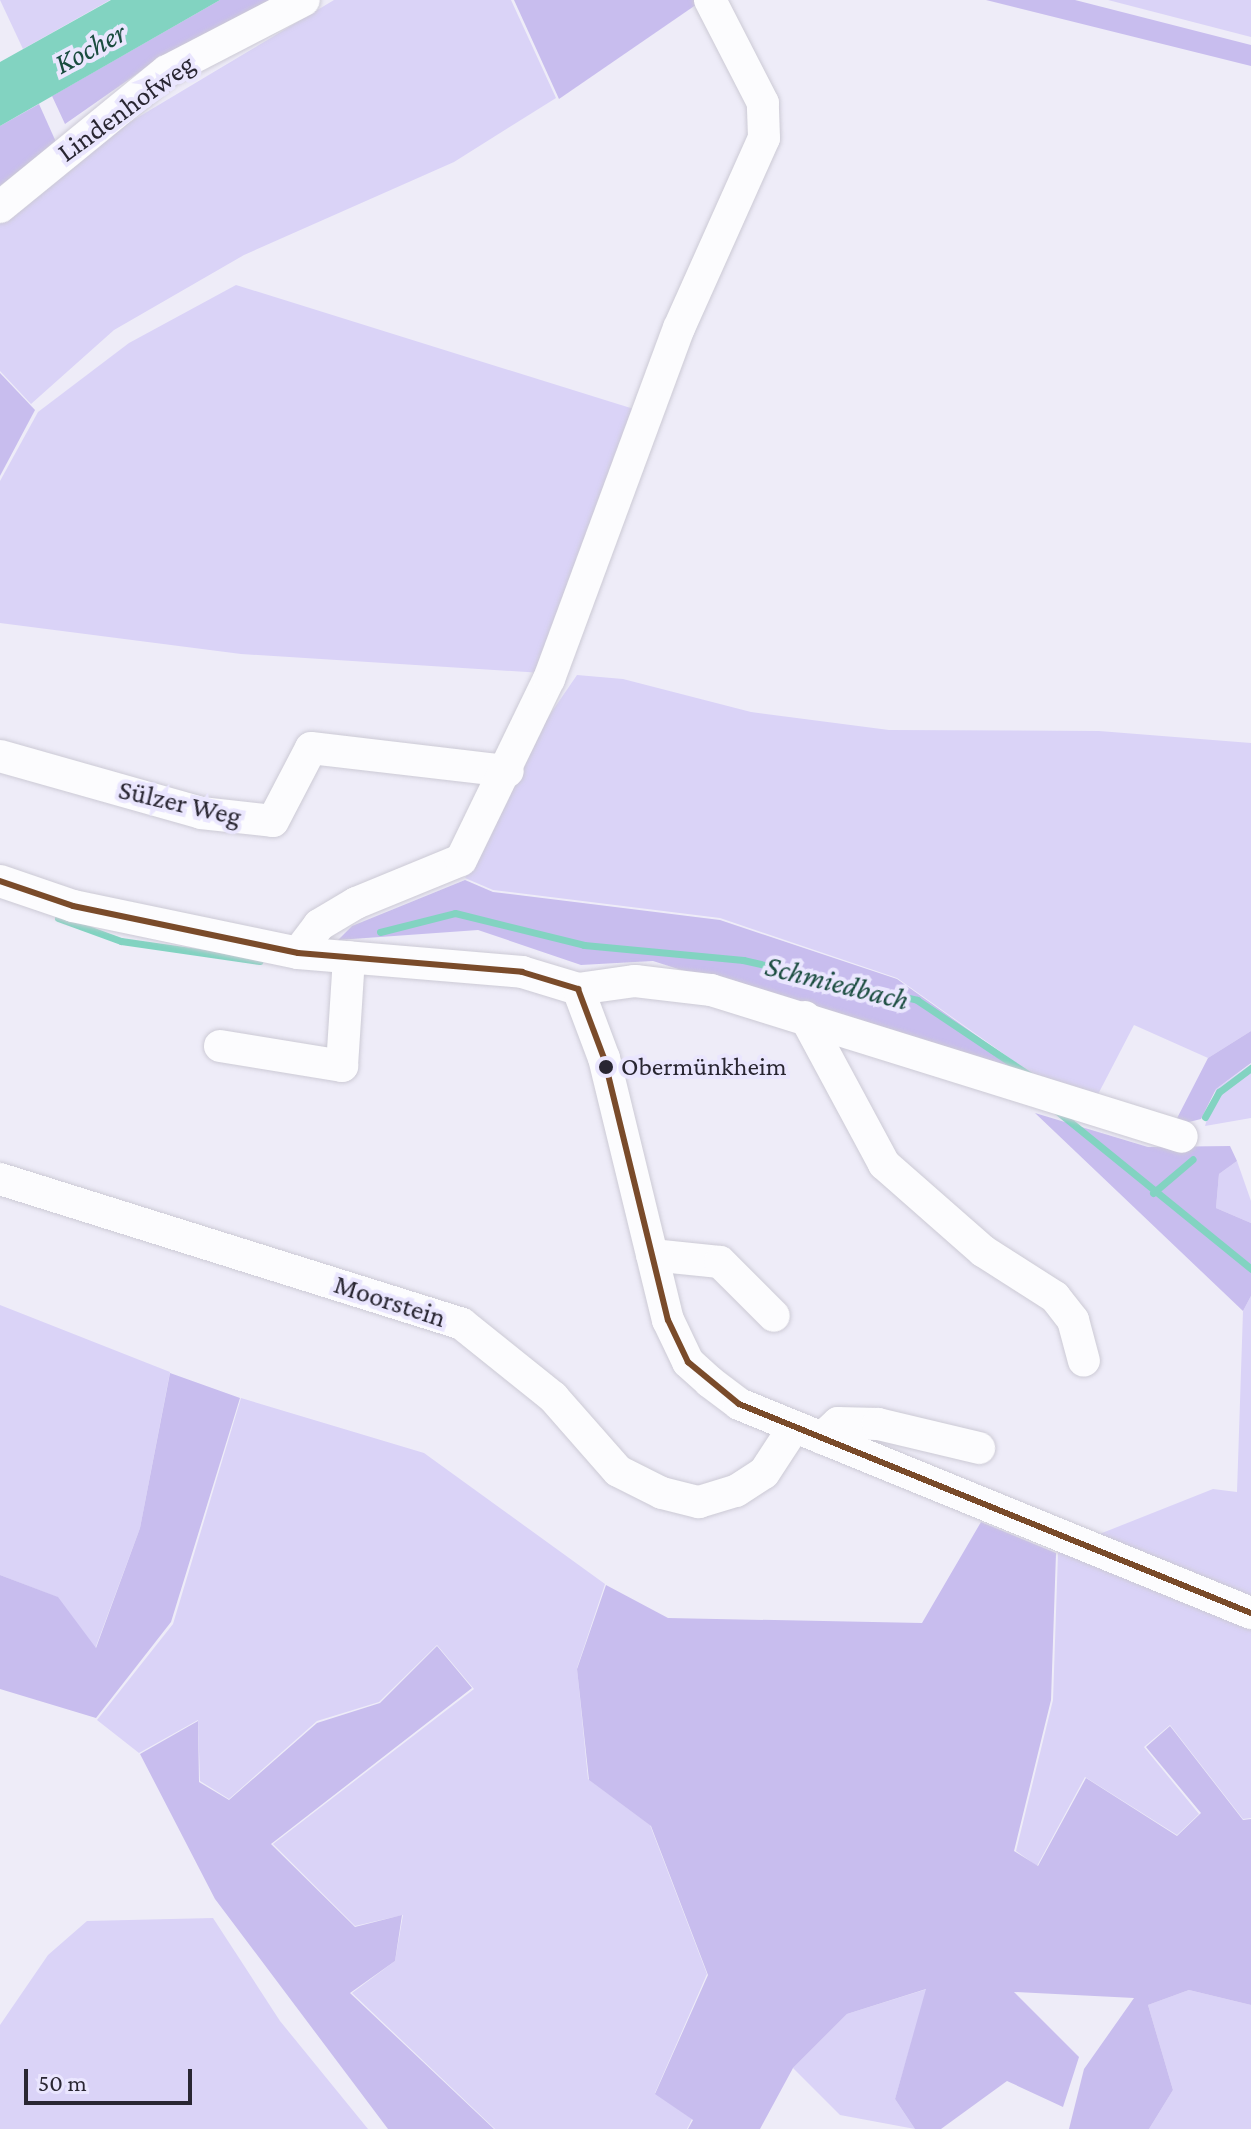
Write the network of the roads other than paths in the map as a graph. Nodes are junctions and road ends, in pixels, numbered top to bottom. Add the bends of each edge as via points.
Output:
1 (304, 0) edge
2 (710, 0) edge
3 (0, 207) edge
4 (0, 756) edge
5 (508, 771) junction
6 (0, 881) edge
7 (298, 953) junction
8 (349, 957) junction
9 (578, 989) junction
10 (805, 1017) junction
11 (220, 1046) dead end
12 (1182, 1137) dead end
13 (0, 1179) edge
14 (652, 1255) junction
15 (774, 1316) dead end
16 (1084, 1361) dead end
17 (808, 1432) junction
18 (979, 1448) dead end
19 (1251, 1613) edge

1 - 3 street, Lindenhofweg via 167,71
2 - 5 street via 763,103 764,138 679,328
4 - 5 street, Sülzer Weg via 201,813 273,821 311,748
5 - 7 street via 461,860 356,903 319,925
6 - 7 street via 73,906
7 - 8 street
8 - 9 street via 522,972
8 - 11 street via 342,1066
9 - 10 street via 635,981 711,990
9 - 14 street via 604,1058
10 - 12 street via 1023,1092
10 - 16 street via 884,1164 983,1251 1055,1297 1073,1320
13 - 17 street, Moorstein via 462,1324 553,1397 618,1471 662,1493 699,1502 736,1491
14 - 15 street via 720,1262
14 - 17 street via 668,1320 688,1362 739,1404
17 - 18 street via 838,1423 878,1424
17 - 19 street

